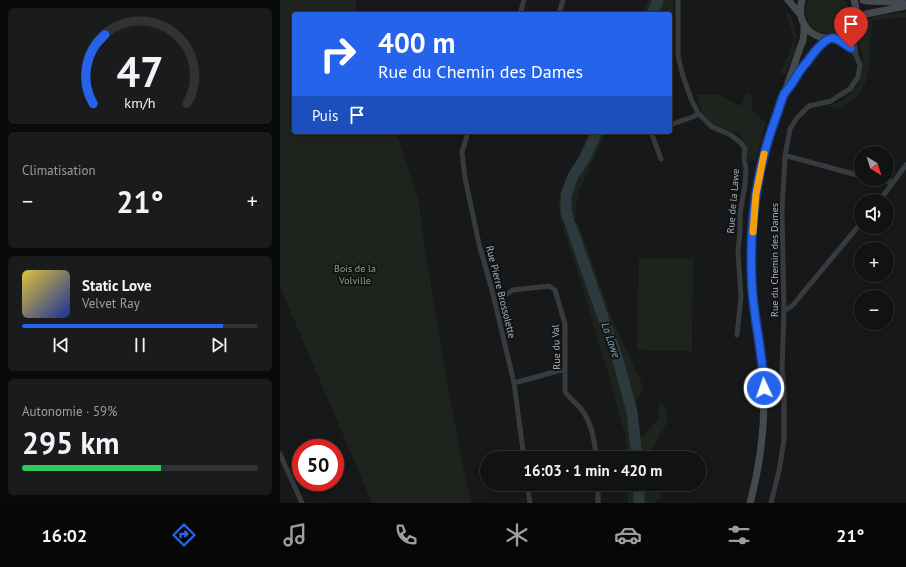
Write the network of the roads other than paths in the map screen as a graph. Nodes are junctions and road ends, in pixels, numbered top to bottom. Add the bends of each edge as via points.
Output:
1 (524, 0) edge
2 (563, 0) edge
3 (678, 0) edge
4 (788, 0) edge
5 (802, 0) edge
6 (854, 0) edge
7 (863, 0) edge
8 (906, 5) edge
9 (521, 12) edge
10 (560, 12) edge
11 (800, 14) junction
12 (853, 23) junction
13 (804, 25) junction
14 (831, 38) junction
15 (856, 54) junction
16 (784, 94) junction
17 (698, 114) junction
18 (672, 124) edge
19 (467, 134) edge
20 (652, 134) edge
21 (785, 156) junction
22 (661, 159) dead end
23 (906, 165) edge
24 (854, 174) edge
25 (894, 181) edge
26 (854, 231) edge
27 (507, 294) dead end
28 (784, 311) junction
29 (737, 335) dead end
30 (566, 369) junction
31 (514, 383) junction
32 (523, 451) edge
33 (595, 451) edge
34 (280, 454) edge
35 (528, 491) edge
36 (598, 491) edge
37 (302, 503) edge
38 (530, 503) edge
39 (598, 503) edge
40 (750, 503) edge
41 (771, 503) edge

1 - 9 street
2 - 10 street
3 - 17 street, Rue de la Lawe via 678,56 684,80
4 - 11 main road
5 - 11 main road
6 - 12 main road via 856,15
7 - 8 main road via 901,2
8 - 12 main road via 866,14
11 - 13 main road
12 - 14 main road via 841,36
12 - 15 street, Rue du Chemin des Dames
13 - 14 main road via 812,34
13 - 16 main road via 803,40
14 - 15 street via 851,48
14 - 16 main road via 816,50
15 - 21 street, Rue du Chemin des Dames via 860,65 858,77 850,89 831,101 809,106 797,118 790,129
16 - 40 main road via 765,150 756,194 751,264 763,377 764,412 759,462
17 - 18 street
17 - 29 street, Rue de la Lawe via 712,127 731,135 745,149 745,184 738,252 740,297
19 - 31 street, Rue Pierre Brossolette via 462,152 465,178
20 - 22 street
21 - 24 street
21 - 28 street, Rue du Chemin des Dames via 782,210
23 - 25 street
26 - 28 street via 792,306
27 - 30 street, Rue du Val via 513,290 549,286 555,290 565,324
28 - 41 street, Rue du Chemin des Dames via 784,440
30 - 31 street
30 - 33 street, Rue du Val via 565,391 587,418
31 - 32 street, Rue Pierre Brossolette
34 - 37 street
35 - 38 street
36 - 39 street

